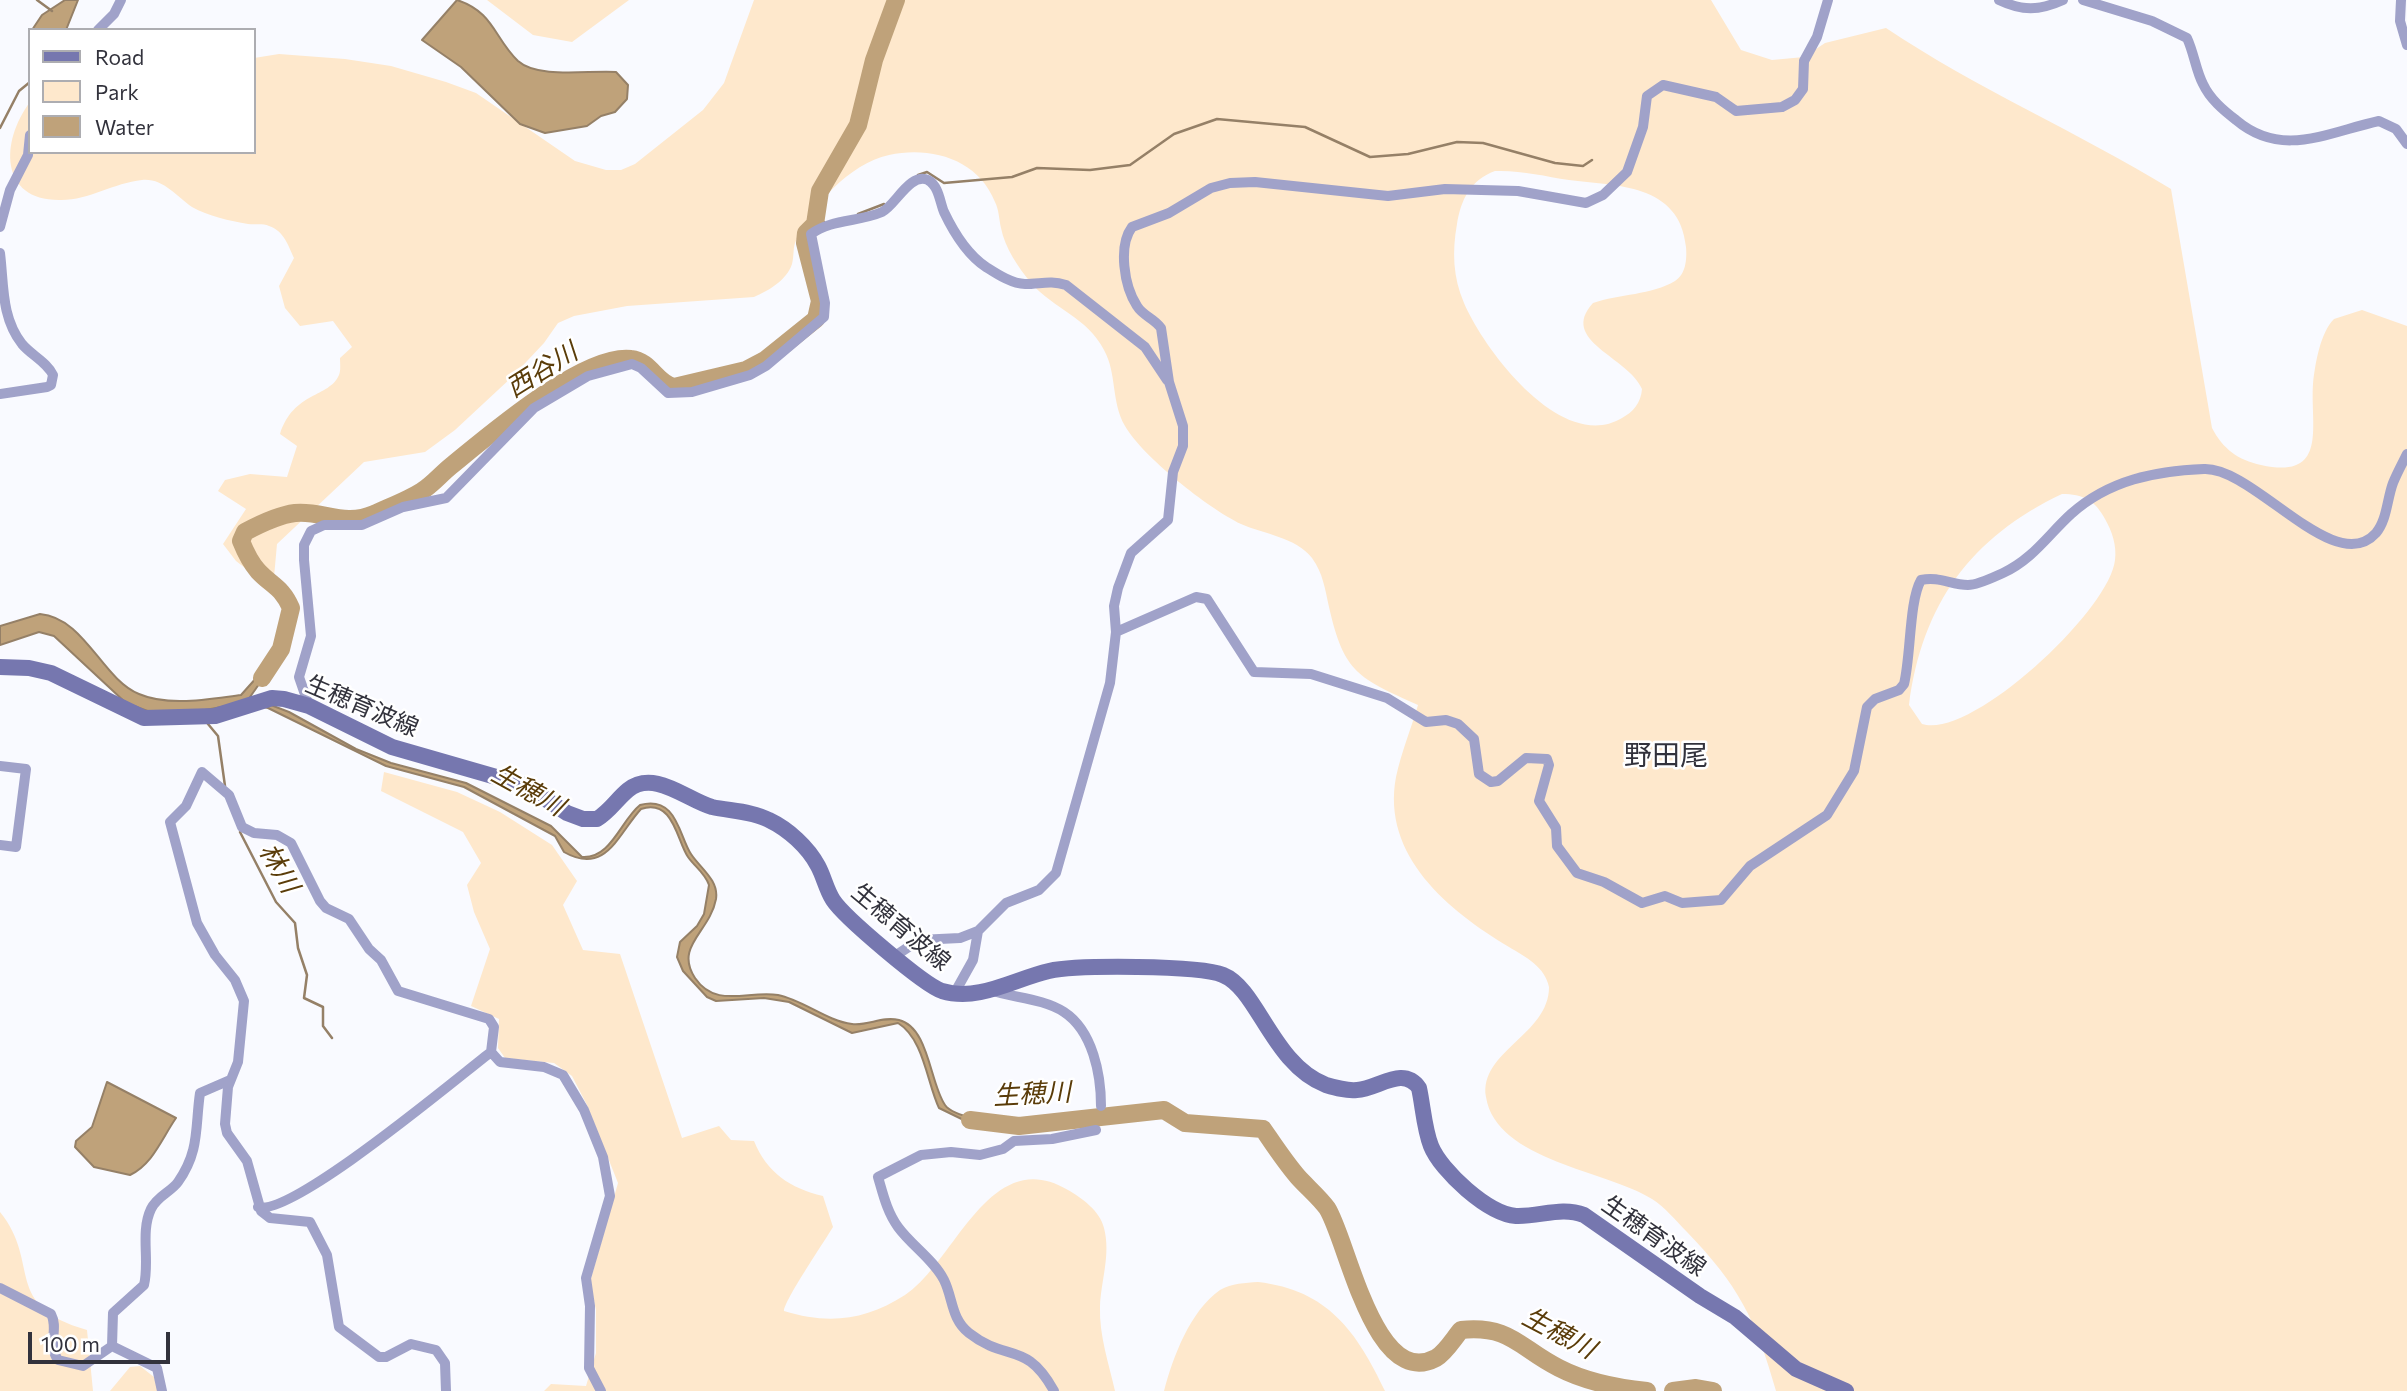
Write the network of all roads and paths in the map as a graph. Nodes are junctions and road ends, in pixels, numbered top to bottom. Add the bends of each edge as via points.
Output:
1 (121, 0) edge
2 (1828, 0) edge
3 (1999, 0) edge
4 (2063, 0) edge
5 (2083, 0) edge
6 (2401, 0) edge
7 (100, 28) edge
8 (2407, 45) edge
9 (2407, 144) edge
10 (28, 154) edge
11 (0, 227) edge
12 (0, 253) edge
13 (1169, 382) junction
14 (0, 394) edge
15 (2407, 454) edge
16 (1116, 632) junction
17 (0, 667) edge
18 (309, 706) junction
19 (0, 766) edge
20 (0, 845) edge
21 (978, 931) junction
22 (895, 956) junction
23 (990, 989) junction
24 (954, 994) junction
25 (491, 1052) junction
26 (230, 1080) junction
27 (1101, 1106) dead end
28 (1096, 1130) dead end
29 (258, 1207) junction
30 (0, 1288) edge
31 (112, 1346) junction
32 (162, 1391) edge
33 (446, 1391) edge
34 (601, 1391) edge
35 (1054, 1391) edge
36 (1846, 1391) edge

1 - 7 street
2 - 13 street via 1804,61 1803,89 1795,100 1782,107 1736,111 1716,97 1663,85 1647,96 1643,127 1627,172 1603,195 1586,203 1518,191 1445,189 1388,196 1230,183 1132,227 1124,242 1127,278 1137,307 1161,328
3 - 4 street via 2035,9
5 - 9 street via 2152,21 2188,38 2208,93 2261,136 2302,142 2379,121 2396,129
6 - 8 street via 2400,21
10 - 11 street via 9,190
12 - 14 street via 9,320 27,350 50,369 53,380 47,387
13 - 16 street via 1184,436 1173,472 1170,512 1164,526 1131,553 1114,606
13 - 18 street via 1145,347 1066,285 1052,280 1018,283 978,261 960,239 930,182 913,182 882,212 811,234 824,317 766,366 676,393 663,390 632,364 588,376 534,408 446,498 403,507 362,525 324,525 311,531 304,545 311,636 299,677
15 - 16 street via 2378,530 2366,542 2348,545 2323,538 2229,475 2209,468 2172,470 2121,481 2089,500 2023,562 2003,573 1969,585 1934,577 1921,580 1914,591 1904,684 1867,707 1849,782 1821,820 1750,866 1721,900 1682,903 1665,896 1642,903 1579,874 1557,846 1556,828 1539,801 1548,759 1526,758 1491,782 1479,774 1474,739 1458,724 1426,722 1387,698 1311,674 1254,672 1215,608 1202,597
16 - 21 street via 1110,683 1056,873 1039,890 1006,903
17 - 18 main road, 生穂育波線 via 51,673 144,718 203,717 279,698
18 - 22 main road, 生穂育波線 via 391,747 524,785 583,819 597,819 628,790 649,784 702,804 769,820 804,846 838,906
19 - 20 street via 26,769 16,847
21 - 22 street via 960,938 919,940
21 - 24 street via 974,957
22 - 24 main road, 生穂育波線 via 926,983
23 - 24 main road, 生穂育波線
23 - 27 street via 1048,1005 1074,1022 1099,1071
23 - 36 main road, 生穂育波線 via 1071,968 1222,974 1240,987 1275,1042 1314,1079 1357,1090 1396,1078 1415,1082 1438,1159 1487,1206 1513,1216 1571,1210 1584,1215 1735,1317 1797,1369
25 - 26 street via 495,1027 489,1019 395,988 381,960 349,919 320,901 291,843 242,827 227,793 202,772 186,806 170,822 197,923 243,994 238,1062
25 - 29 street via 328,1175 277,1207
25 - 34 street via 500,1062 544,1067 563,1075 584,1110 603,1157 610,1196 586,1278 589,1367
26 - 29 street via 225,1124 247,1161
26 - 31 street via 201,1093 200,1129 189,1162 176,1185 150,1211 144,1285 113,1313
28 - 35 street via 1014,1141 980,1155 921,1155 878,1177 894,1222 943,1278 955,1315 966,1331 991,1347 1029,1357
29 - 33 street via 270,1218 313,1225 327,1255 342,1330 382,1357 411,1344 436,1350 445,1363
30 - 31 street via 51,1314 55,1324 52,1346 61,1362 87,1365
31 - 32 street via 157,1368

